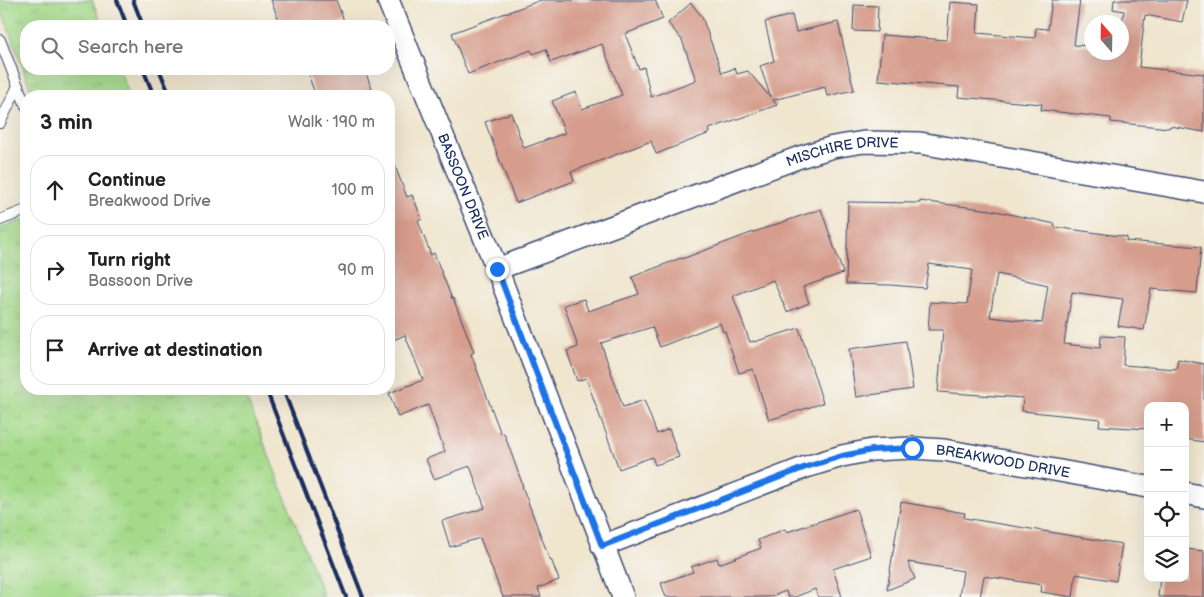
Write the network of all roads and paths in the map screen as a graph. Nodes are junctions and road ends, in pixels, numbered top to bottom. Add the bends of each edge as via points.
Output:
1 (390, 1) edge
2 (0, 40) edge
3 (18, 86) junction
4 (20, 91) edge
5 (0, 123) edge
6 (1204, 192) edge
7 (20, 212) edge
8 (0, 220) edge
9 (497, 269) junction
10 (1144, 486) edge
11 (1189, 494) edge
12 (1204, 497) edge
13 (602, 546) junction
14 (623, 597) edge

1 - 9 street, BASSOON DRIVE
2 - 3 lane
3 - 4 lane
3 - 5 lane
6 - 9 street, MISCHIRE DRIVE via 920,143 864,142 800,157
7 - 8 lane
9 - 13 street, BASSOON DRIVE
10 - 13 street, BREAKWOOD DRIVE via 944,450 872,450 806,467
11 - 12 street
13 - 14 street, BASSOON DRIVE

